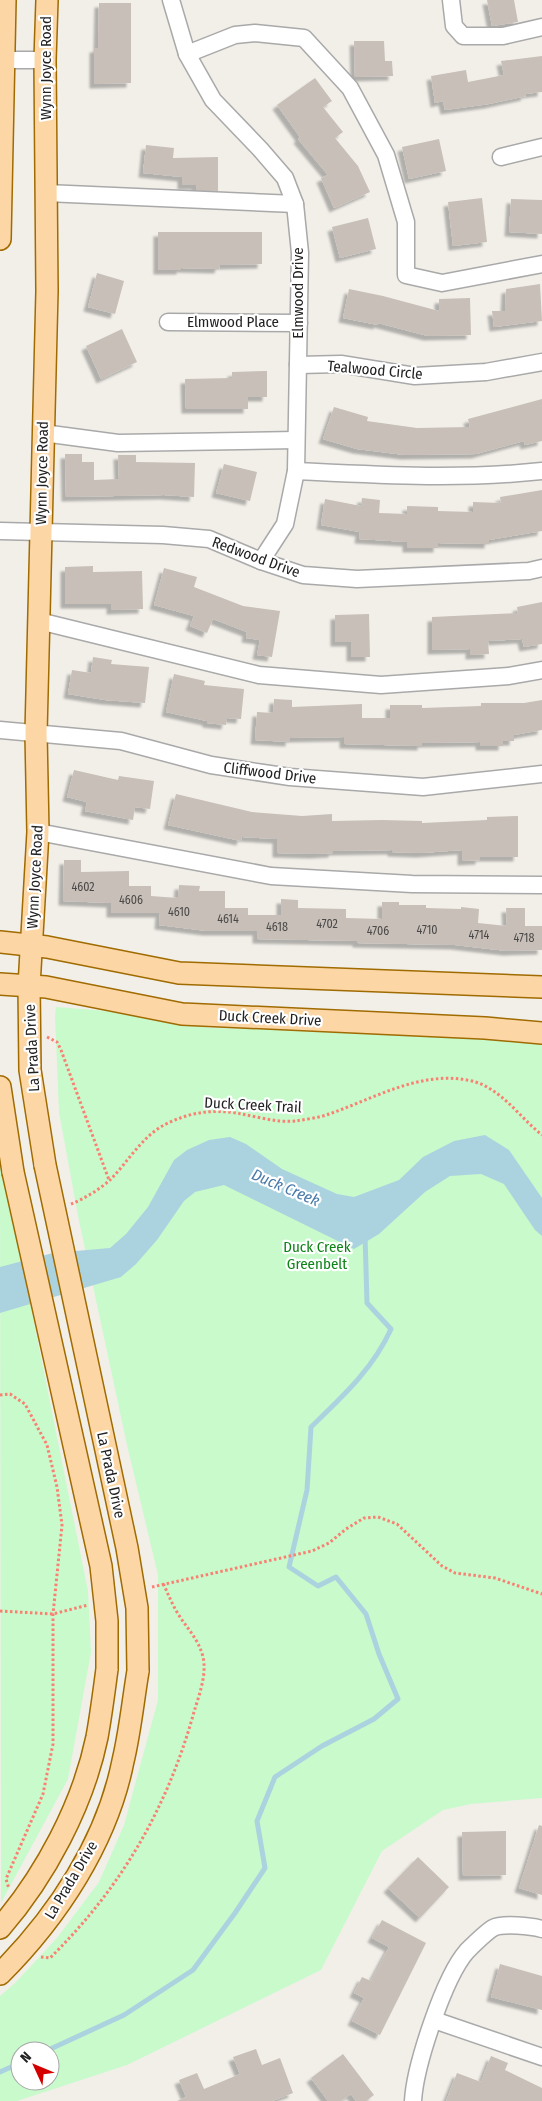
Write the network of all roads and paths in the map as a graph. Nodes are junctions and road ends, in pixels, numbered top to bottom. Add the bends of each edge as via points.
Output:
1 (5, 0) edge
2 (47, 0) edge
3 (172, 0) edge
4 (450, 0) edge
5 (542, 28) edge
6 (186, 54) junction
7 (2, 60) edge
8 (45, 60) junction
9 (542, 147) edge
10 (501, 157) dead end
11 (46, 194) junction
12 (295, 204) junction
13 (0, 240) edge
14 (542, 264) edge
15 (168, 322) dead end
16 (299, 322) junction
17 (542, 362) edge
18 (298, 365) junction
19 (43, 432) junction
20 (296, 440) junction
21 (296, 471) junction
22 (542, 471) edge
23 (0, 531) edge
24 (41, 533) junction
25 (261, 561) junction
26 (542, 568) edge
27 (39, 622) junction
28 (542, 670) edge
29 (0, 730) edge
30 (36, 733) junction
31 (542, 774) edge
32 (38, 832) junction
33 (542, 885) edge
34 (0, 942) edge
35 (31, 945) junction
36 (0, 984) edge
37 (29, 986) junction
38 (542, 987) edge
39 (542, 1033) edge
40 (44, 1036) dead end
41 (0, 1087) edge
42 (542, 1135) edge
43 (109, 1180) junction
44 (65, 1205) dead end
45 (0, 1395) edge
46 (275, 1558) dead end
47 (163, 1583) dead end
48 (542, 1594) edge
49 (9, 1890) dead end
50 (0, 1928) edge
51 (542, 1929) edge
52 (39, 1956) dead end
53 (0, 1974) edge
54 (434, 2020) junction
55 (542, 2057) edge
56 (413, 2101) edge

1 - 7 main road
2 - 8 main road, Wynn Joyce Road
3 - 6 street, Elmwood Drive
4 - 5 street via 454,26 463,36 503,36
6 - 12 street, Elmwood Drive via 213,100 285,178
6 - 14 street via 235,35 255,33 304,38 350,88 386,155 406,222 406,276 442,283
7 - 8 street
7 - 13 main road
8 - 11 main road, Wynn Joyce Road
9 - 10 street
11 - 12 street
11 - 19 main road, Wynn Joyce Road
12 - 16 street, Elmwood Drive via 300,253
15 - 16 street, Elmwood Place
16 - 18 street, Elmwood Drive
17 - 18 street, Tealwood Circle via 486,372 415,376 342,364
18 - 20 street, Elmwood Drive
19 - 20 street via 118,443
19 - 24 main road, Wynn Joyce Road
20 - 21 street, Elmwood Drive
21 - 22 street via 388,476 474,476
21 - 25 street, Elmwood Drive via 284,524
23 - 24 street, Redwood Drive
24 - 25 street, Redwood Drive via 209,539
24 - 27 main road, Wynn Joyce Road
25 - 26 street, Redwood Drive via 303,575 357,578
27 - 28 street via 259,675 381,685 509,676
27 - 30 main road, Wynn Joyce Road
29 - 30 street, Cliffwood Drive
30 - 31 street, Cliffwood Drive via 121,741 211,765 290,777 423,787
30 - 32 main road, Wynn Joyce Road
32 - 33 street via 272,876 412,884
32 - 35 main road, Wynn Joyce Road
34 - 35 main road
35 - 37 main road, La Prada Drive
35 - 38 main road via 179,973
36 - 37 main road, Duck Creek Drive
37 - 39 main road, Duck Creek Drive via 182,1014
37 - 53 main road, La Prada Drive, bridge via 30,1070 45,1165 127,1548 137,1608 138,1671 123,1763 106,1820 81,1868 49,1918
40 - 43 path via 57,1042 61,1050
41 - 50 main road, La Prada Drive, bridge via 13,1172 101,1566 107,1621 107,1669 97,1738 81,1789 56,1847 22,1903
42 - 43 path, Duck Creek Trail via 527,1124 508,1102 481,1085 468,1080 432,1079 383,1093 327,1115 293,1121 207,1111 182,1116 144,1141
43 - 44 path, Duck Creek Trail
45 - 49 path via 10,1394 25,1404 47,1445 62,1525 53,1614 53,1744 43,1794 6,1880
46 - 48 path via 312,1551 328,1544 364,1518 378,1517 397,1524 442,1566 455,1573 495,1578
47 - 52 path via 172,1604 195,1637 203,1661 203,1678 186,1742 164,1798 119,1878 94,1911 50,1958
51 - 54 street via 494,1927 467,1952 451,1977
54 - 55 street
54 - 56 street via 416,2072

